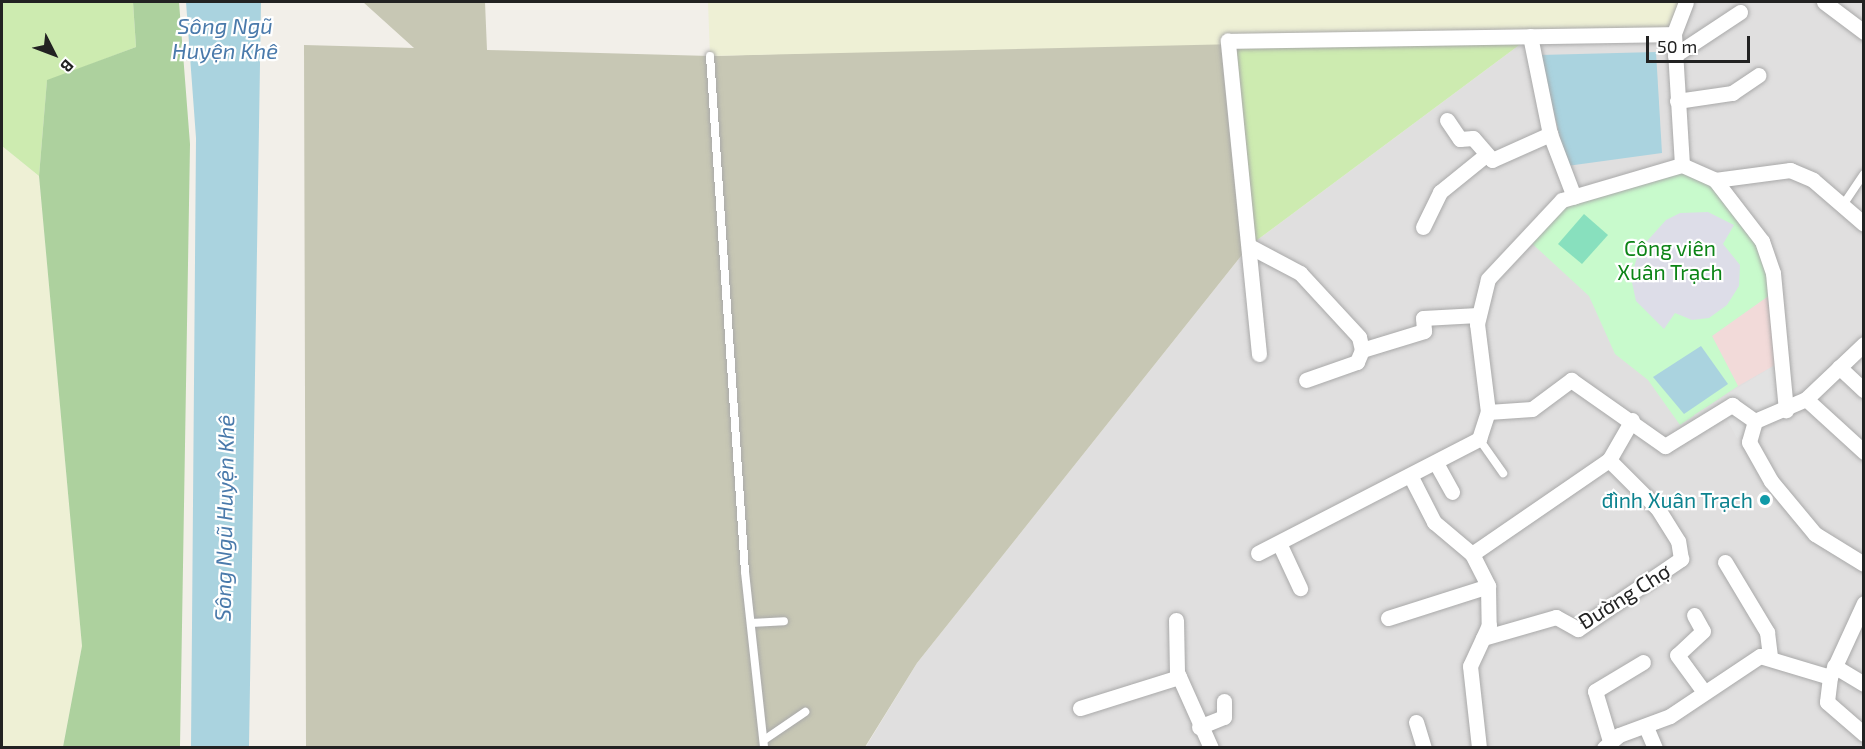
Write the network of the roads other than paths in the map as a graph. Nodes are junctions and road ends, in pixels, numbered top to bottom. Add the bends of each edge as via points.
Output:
1 (1686, 2) edge
2 (1824, 2) edge
3 (1740, 12) dead end
4 (1863, 32) edge
5 (1674, 34) junction
6 (1530, 36) junction
7 (1675, 55) junction
8 (710, 56) dead end
9 (1759, 75) dead end
10 (1677, 101) junction
11 (1447, 120) dead end
12 (1550, 134) junction
13 (1487, 154) junction
14 (1682, 165) junction
15 (1863, 174) edge
16 (1715, 180) junction
17 (1574, 197) junction
18 (1843, 205) junction
19 (1863, 224) edge
20 (1423, 227) dead end
21 (1249, 246) junction
22 (1478, 315) junction
23 (1863, 344) edge
24 (1362, 350) junction
25 (1259, 354) dead end
26 (1839, 367) junction
27 (1306, 381) dead end
28 (1863, 390) edge
29 (1806, 399) junction
30 (1786, 410) junction
31 (1488, 412) junction
32 (1632, 420) junction
33 (1755, 421) junction
34 (1479, 439) junction
35 (1863, 453) edge
36 (1609, 460) junction
37 (1436, 463) junction
38 (1503, 473) dead end
39 (1411, 477) junction
40 (1452, 492) dead end
41 (1279, 543) junction
42 (1258, 553) dead end
43 (1472, 554) junction
44 (1725, 561) dead end
45 (1863, 564) edge
46 (1488, 586) junction
47 (1300, 588) dead end
48 (1863, 603) edge
49 (1694, 615) dead end
50 (1388, 618) dead end
51 (1176, 620) dead end
52 (784, 621) dead end
53 (751, 623) junction
54 (1483, 638) junction
55 (1770, 656) junction
56 (1643, 662) dead end
57 (1832, 672) junction
58 (1179, 677) junction
59 (1863, 684) edge
60 (1704, 693) junction
61 (1224, 701) dead end
62 (1080, 708) dead end
63 (805, 712) dead end
64 (1416, 722) dead end
65 (1200, 727) junction
66 (1646, 727) junction
67 (1863, 734) edge
68 (764, 744) edge
69 (1607, 744) edge
70 (1207, 746) edge
71 (1424, 747) edge
72 (1476, 747) edge
73 (1655, 747) edge

1 - 5 street
2 - 4 street
3 - 7 street
5 - 6 street
5 - 7 street
6 - 12 street
6 - 21 street via 1228,41
7 - 10 street
8 - 53 lane
9 - 10 street via 1732,93
10 - 14 street
11 - 13 street via 1460,139 1473,138
12 - 13 street via 1498,159
12 - 17 street
13 - 20 street via 1440,192
14 - 16 street
14 - 17 street
15 - 18 lane
16 - 18 street via 1790,170
16 - 30 street via 1746,214 1773,273
17 - 22 street via 1562,200 1488,279
18 - 19 street
21 - 24 street via 1300,273 1326,295 1349,320
21 - 25 street
22 - 24 street via 1423,318 1424,331
22 - 31 street
23 - 26 street
24 - 27 street via 1352,366
26 - 28 street
26 - 29 street
29 - 30 street
29 - 35 street
30 - 33 street
31 - 32 street via 1532,409 1571,381
31 - 34 street
32 - 33 street via 1665,446 1732,405
32 - 36 street
33 - 45 street via 1749,442 1771,481 1815,534
34 - 37 street
34 - 38 lane
36 - 43 street
36 - 54 street, Đường Chợ via 1657,508 1678,541 1681,559 1578,629 1556,617
37 - 39 street
37 - 40 street
39 - 41 street
39 - 43 street via 1434,522
41 - 42 street
41 - 47 street
43 - 46 street
44 - 55 street via 1767,633
46 - 50 street
46 - 54 street via 1490,618
48 - 57 street
49 - 60 street via 1703,631 1677,656
51 - 58 street
52 - 53 lane
53 - 68 lane
54 - 72 street via 1470,666
55 - 57 street
55 - 60 street via 1751,659
56 - 69 street via 1595,690
57 - 59 street
57 - 67 street via 1828,706
58 - 62 street
58 - 65 street
60 - 66 street
61 - 65 street via 1224,717
63 - 68 lane
64 - 71 street
65 - 70 street
66 - 69 street
66 - 73 street

